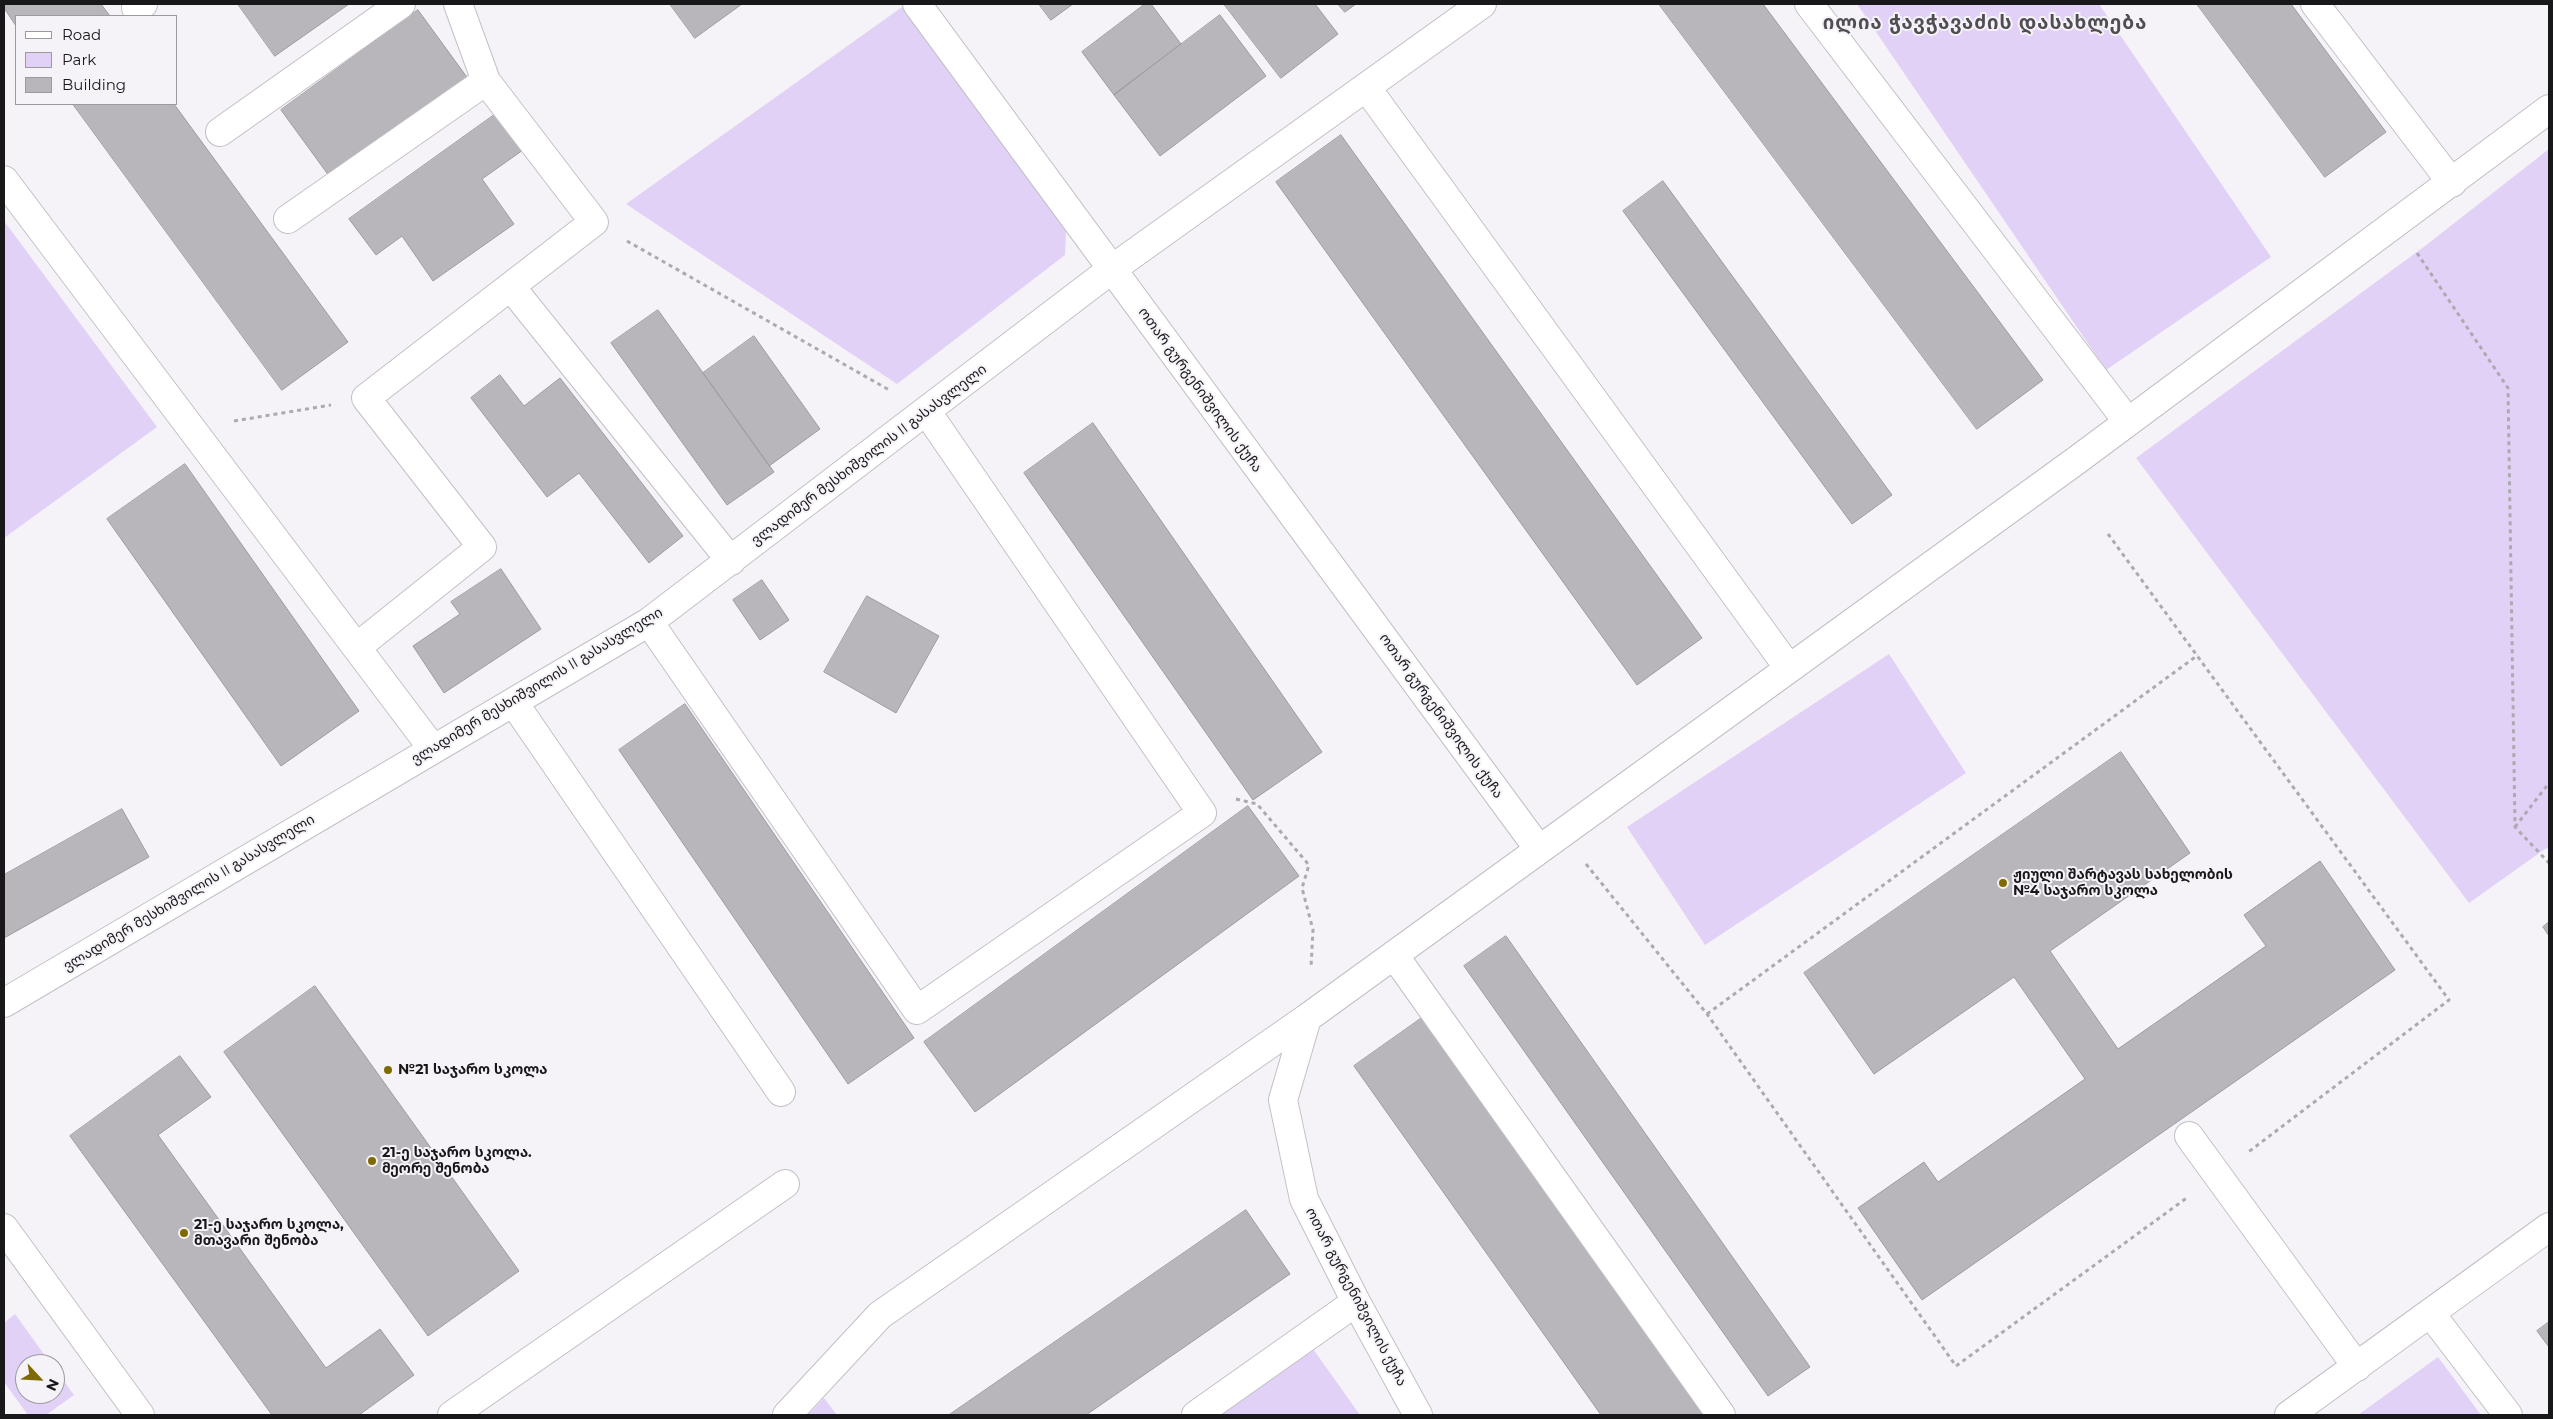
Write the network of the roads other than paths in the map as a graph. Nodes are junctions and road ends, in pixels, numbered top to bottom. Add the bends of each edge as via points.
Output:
1 (401, 4) edge
2 (458, 4) edge
3 (917, 4) edge
4 (1482, 4) edge
5 (1809, 4) edge
6 (2315, 4) edge
7 (486, 82) junction
8 (1366, 87) junction
9 (2549, 109) edge
10 (220, 132) dead end
11 (4, 180) edge
12 (2452, 183) junction
13 (288, 219) dead end
14 (1112, 269) junction
15 (511, 287) junction
16 (927, 412) junction
17 (2128, 422) junction
18 (731, 560) junction
19 (649, 622) junction
20 (356, 647) junction
21 (1788, 667) junction
22 (514, 702) junction
23 (432, 748) junction
24 (1538, 848) junction
25 (1394, 956) junction
26 (4, 1003) edge
27 (1306, 1018) junction
28 (781, 1092) dead end
29 (2189, 1136) dead end
30 (785, 1184) dead end
31 (2549, 1227) edge
32 (4, 1228) edge
33 (1356, 1302) junction
34 (2431, 1314) junction
35 (2357, 1367) junction
36 (140, 1415) edge
37 (452, 1415) edge
38 (787, 1415) edge
39 (1196, 1415) edge
40 (1418, 1415) edge
41 (1721, 1415) edge
42 (2289, 1415) edge
43 (2508, 1415) edge

1 - 10 street
2 - 7 street
3 - 14 street, ოთარ გურგენიშვილის ქუჩა
4 - 8 street, ვლადიმერ მესხიშვილის II გასასვლელი
5 - 17 street
6 - 12 street
7 - 13 street
7 - 15 street via 594,222
8 - 14 street, ვლადიმერ მესხიშვილის II გასასვლელი
8 - 21 street
9 - 12 street
11 - 20 street
12 - 17 street
14 - 16 street, ვლადიმერ მესხიშვილის II გასასვლელი
14 - 24 street, ოთარ გურგენიშვილის ქუჩა
15 - 18 street
15 - 20 street via 366,398 482,547
16 - 18 street, ვლადიმერ მესხიშვილის II გასასვლელი
16 - 19 street via 1202,813 917,1010
17 - 21 street
18 - 19 street, ვლადიმერ მესხიშვილის II გასასვლელი
19 - 22 street, ვლადიმერ მესხიშვილის II გასასვლელი
20 - 23 street
21 - 24 street
22 - 23 street, ვლადიმერ მესხიშვილის II გასასვლელი
22 - 28 street
23 - 26 street, ვლადიმერ მესხიშვილის II გასასვლელი
24 - 25 street
25 - 27 street
25 - 41 street
27 - 33 street, ოთარ გურგენიშვილის ქუჩა via 1283,1100 1304,1199
27 - 38 street via 880,1316
29 - 35 street
30 - 37 street
31 - 34 street
32 - 36 street
33 - 39 street
33 - 40 street, ოთარ გურგენიშვილის ქუჩა
34 - 35 street
34 - 43 street
35 - 42 street

